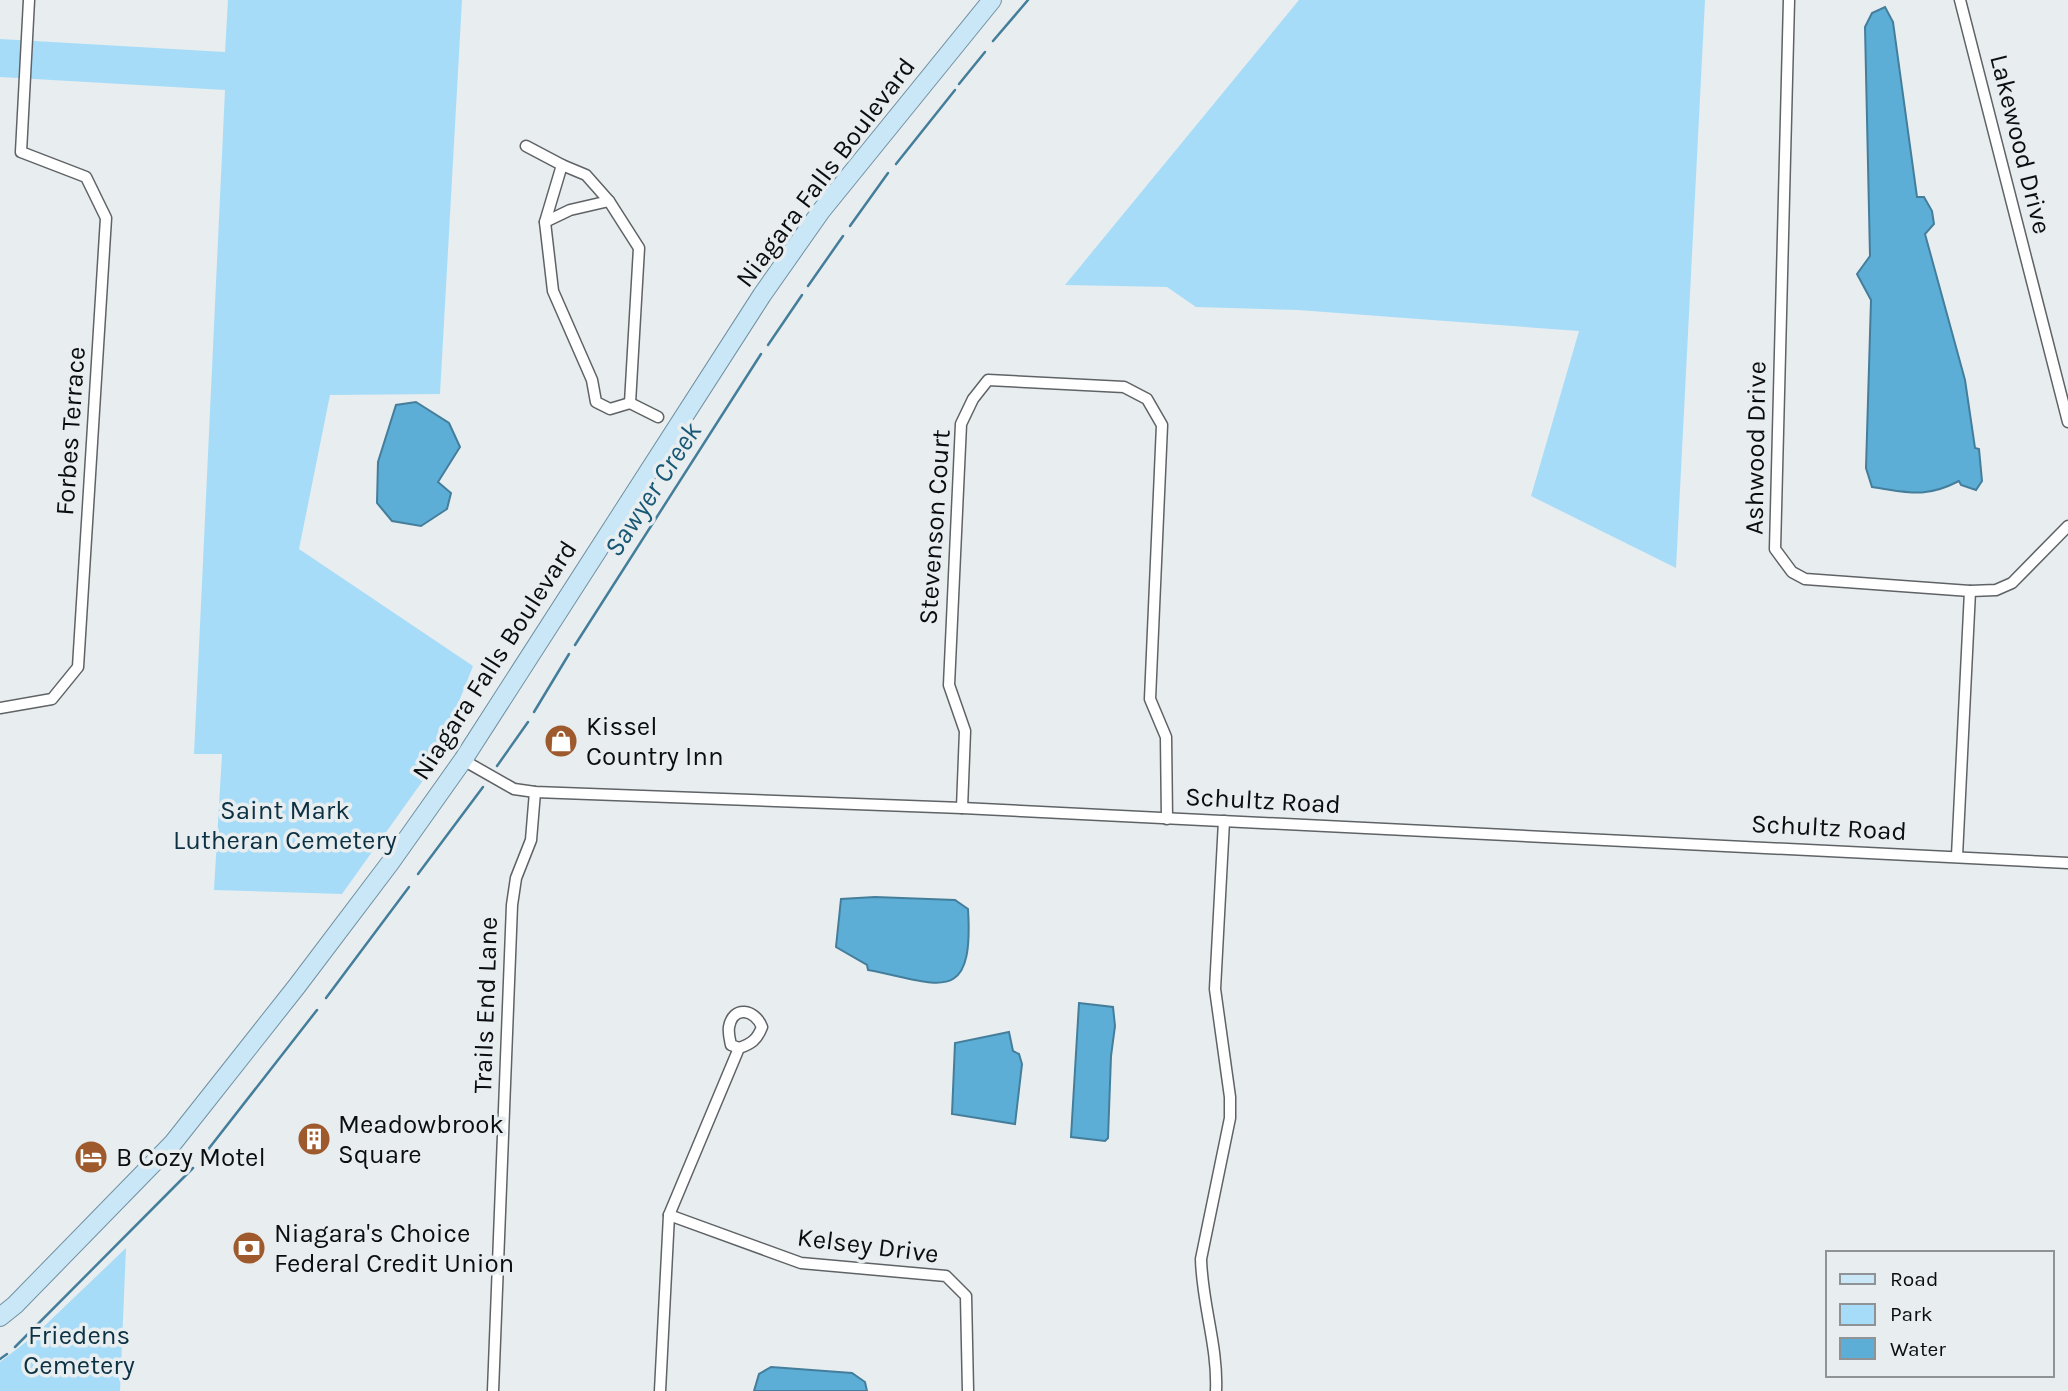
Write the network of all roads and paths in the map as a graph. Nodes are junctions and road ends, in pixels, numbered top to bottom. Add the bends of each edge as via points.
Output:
1 (29, 0) edge
2 (992, 0) edge
3 (1789, 0) edge
4 (1960, 0) edge
5 (526, 146) dead end
6 (562, 165) junction
7 (609, 201) junction
8 (545, 222) junction
9 (630, 403) junction
10 (658, 417) dead end
11 (2068, 422) edge
12 (2068, 526) edge
13 (1970, 590) junction
14 (0, 708) edge
15 (463, 760) junction
16 (536, 792) junction
17 (962, 808) junction
18 (1167, 819) junction
19 (1224, 821) junction
20 (1957, 856) junction
21 (2068, 863) edge
22 (738, 1048) dead end
23 (669, 1215) junction
24 (0, 1317) edge
25 (493, 1391) edge
26 (660, 1391) edge
27 (968, 1391) edge
28 (1216, 1391) edge

1 - 14 street, Forbes Terrace via 21,152 86,177 106,218 78,667 52,699
2 - 15 main road, Niagara Falls Boulevard via 821,211 762,295
3 - 13 street, Ashwood Drive via 1775,549 1792,572 1805,579
4 - 11 street, Lakewood Drive
5 - 6 street
6 - 7 street via 586,175
6 - 8 street
7 - 8 street via 570,210
7 - 9 street via 639,248
8 - 9 street via 553,291 592,380 596,402 610,409
9 - 10 street
12 - 13 street via 2012,583 1996,590
13 - 20 street
15 - 16 street, Schultz Road via 514,789
15 - 24 main road, Niagara Falls Boulevard via 331,941 173,1143
16 - 17 street, Schultz Road
16 - 25 street, Trails End Lane via 531,839 516,878 512,905
17 - 18 street, Schultz Road
17 - 18 street, Stevenson Court via 965,731 949,685 961,424 988,380 1124,387 1147,399 1162,425 1150,699 1166,737
18 - 19 street, Schultz Road
19 - 20 street, Schultz Road
19 - 28 street via 1216,989 1230,1118 1201,1259
20 - 21 street, Schultz Road
22 - 23 street
23 - 26 street
23 - 27 street, Kelsey Drive via 801,1263 946,1276 966,1296

